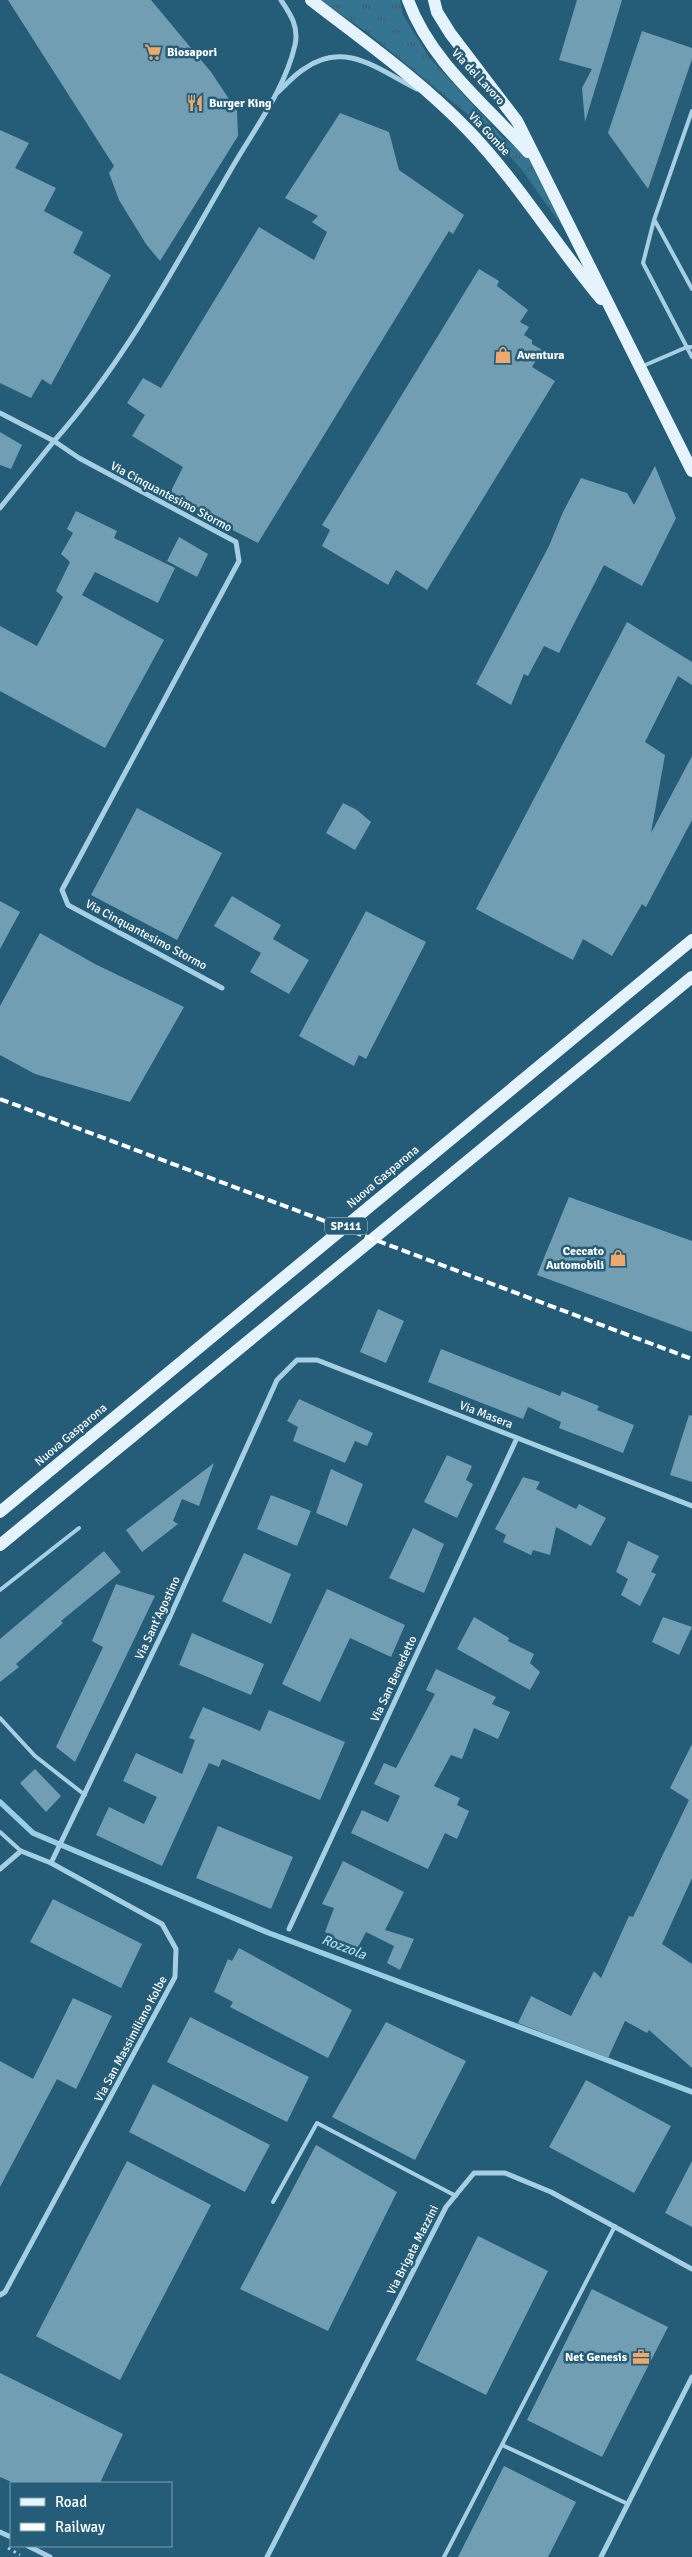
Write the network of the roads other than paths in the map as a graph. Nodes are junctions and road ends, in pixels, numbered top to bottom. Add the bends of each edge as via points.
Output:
1 (281, 0) edge
2 (311, 0) edge
3 (408, 0) edge
4 (434, 0) edge
5 (276, 94) junction
6 (434, 98) junction
7 (692, 111) edge
8 (539, 165) junction
9 (654, 220) junction
10 (692, 289) edge
11 (616, 317) junction
12 (687, 347) junction
13 (692, 347) edge
14 (692, 357) edge
15 (642, 367) junction
16 (0, 413) edge
17 (54, 441) junction
18 (692, 471) edge
19 (0, 508) edge
20 (692, 940) edge
21 (692, 977) edge
22 (222, 988) dead end
23 (278, 1380) joint
24 (516, 1438) junction
25 (692, 1506) edge
26 (0, 1512) edge
27 (80, 1528) dead end
28 (0, 1545) edge
29 (0, 1590) edge
30 (0, 1718) edge
31 (85, 1795) junction
32 (0, 1832) edge
33 (21, 1851) junction
34 (51, 1863) junction
35 (0, 1869) edge
36 (289, 1929) dead end
37 (456, 2196) junction
38 (273, 2202) dead end
39 (615, 2226) junction
40 (692, 2269) edge
41 (0, 2295) edge
42 (692, 2377) edge
43 (502, 2446) junction
44 (628, 2504) junction
45 (30, 2547) edge
46 (50, 2557) edge
47 (267, 2557) edge
48 (444, 2557) edge
49 (601, 2557) edge

1 - 5 street via 296,26 295,44
2 - 6 main road, Via Gombe
3 - 8 main road, Via del Lavoro via 424,35 441,59
4 - 8 main road, Via Gombe via 437,12 450,33 517,121
5 - 6 street via 304,69 318,62 335,57 354,57 381,68
5 - 17 street via 153,304 85,406
6 - 11 main road, Via Gombe via 508,174 578,272
7 - 9 lane
8 - 11 main road, Via Gombe
9 - 10 lane
9 - 12 lane via 643,263
11 - 15 main road, Via Gombe
12 - 13 lane
12 - 14 lane
12 - 15 lane
15 - 18 main road, Via Gombe
16 - 17 street
17 - 19 street
17 - 22 street, Via Cinquantesimo Stormo via 79,458 236,542 239,561 62,890 68,904
20 - 26 main road, Nuova Gasparona / SP111
21 - 28 main road, SP111
23 - 24 street, Via Masera via 296,1360 317,1360
23 - 31 street, Via Sant'Agostino
24 - 25 street, Via Masera
24 - 36 street, Via San Benedetto
27 - 29 lane
30 - 31 lane via 34,1756
31 - 34 street, Via Sant'Agostino
32 - 33 lane
33 - 34 street, Via San Massimiliano Kolbe
33 - 35 street
34 - 41 street, Via San Massimiliano Kolbe via 162,1924 176,1949 175,1977 5,2292
37 - 38 lane via 317,2123
37 - 39 street, Via Brigata Mazzini via 474,2173 505,2173 551,2192
37 - 47 street, Via Brigata Mazzini via 446,2207
39 - 40 street, Via Brigata Mazzini
39 - 43 lane
42 - 44 street
43 - 44 lane
43 - 48 lane
44 - 49 street
45 - 46 street

